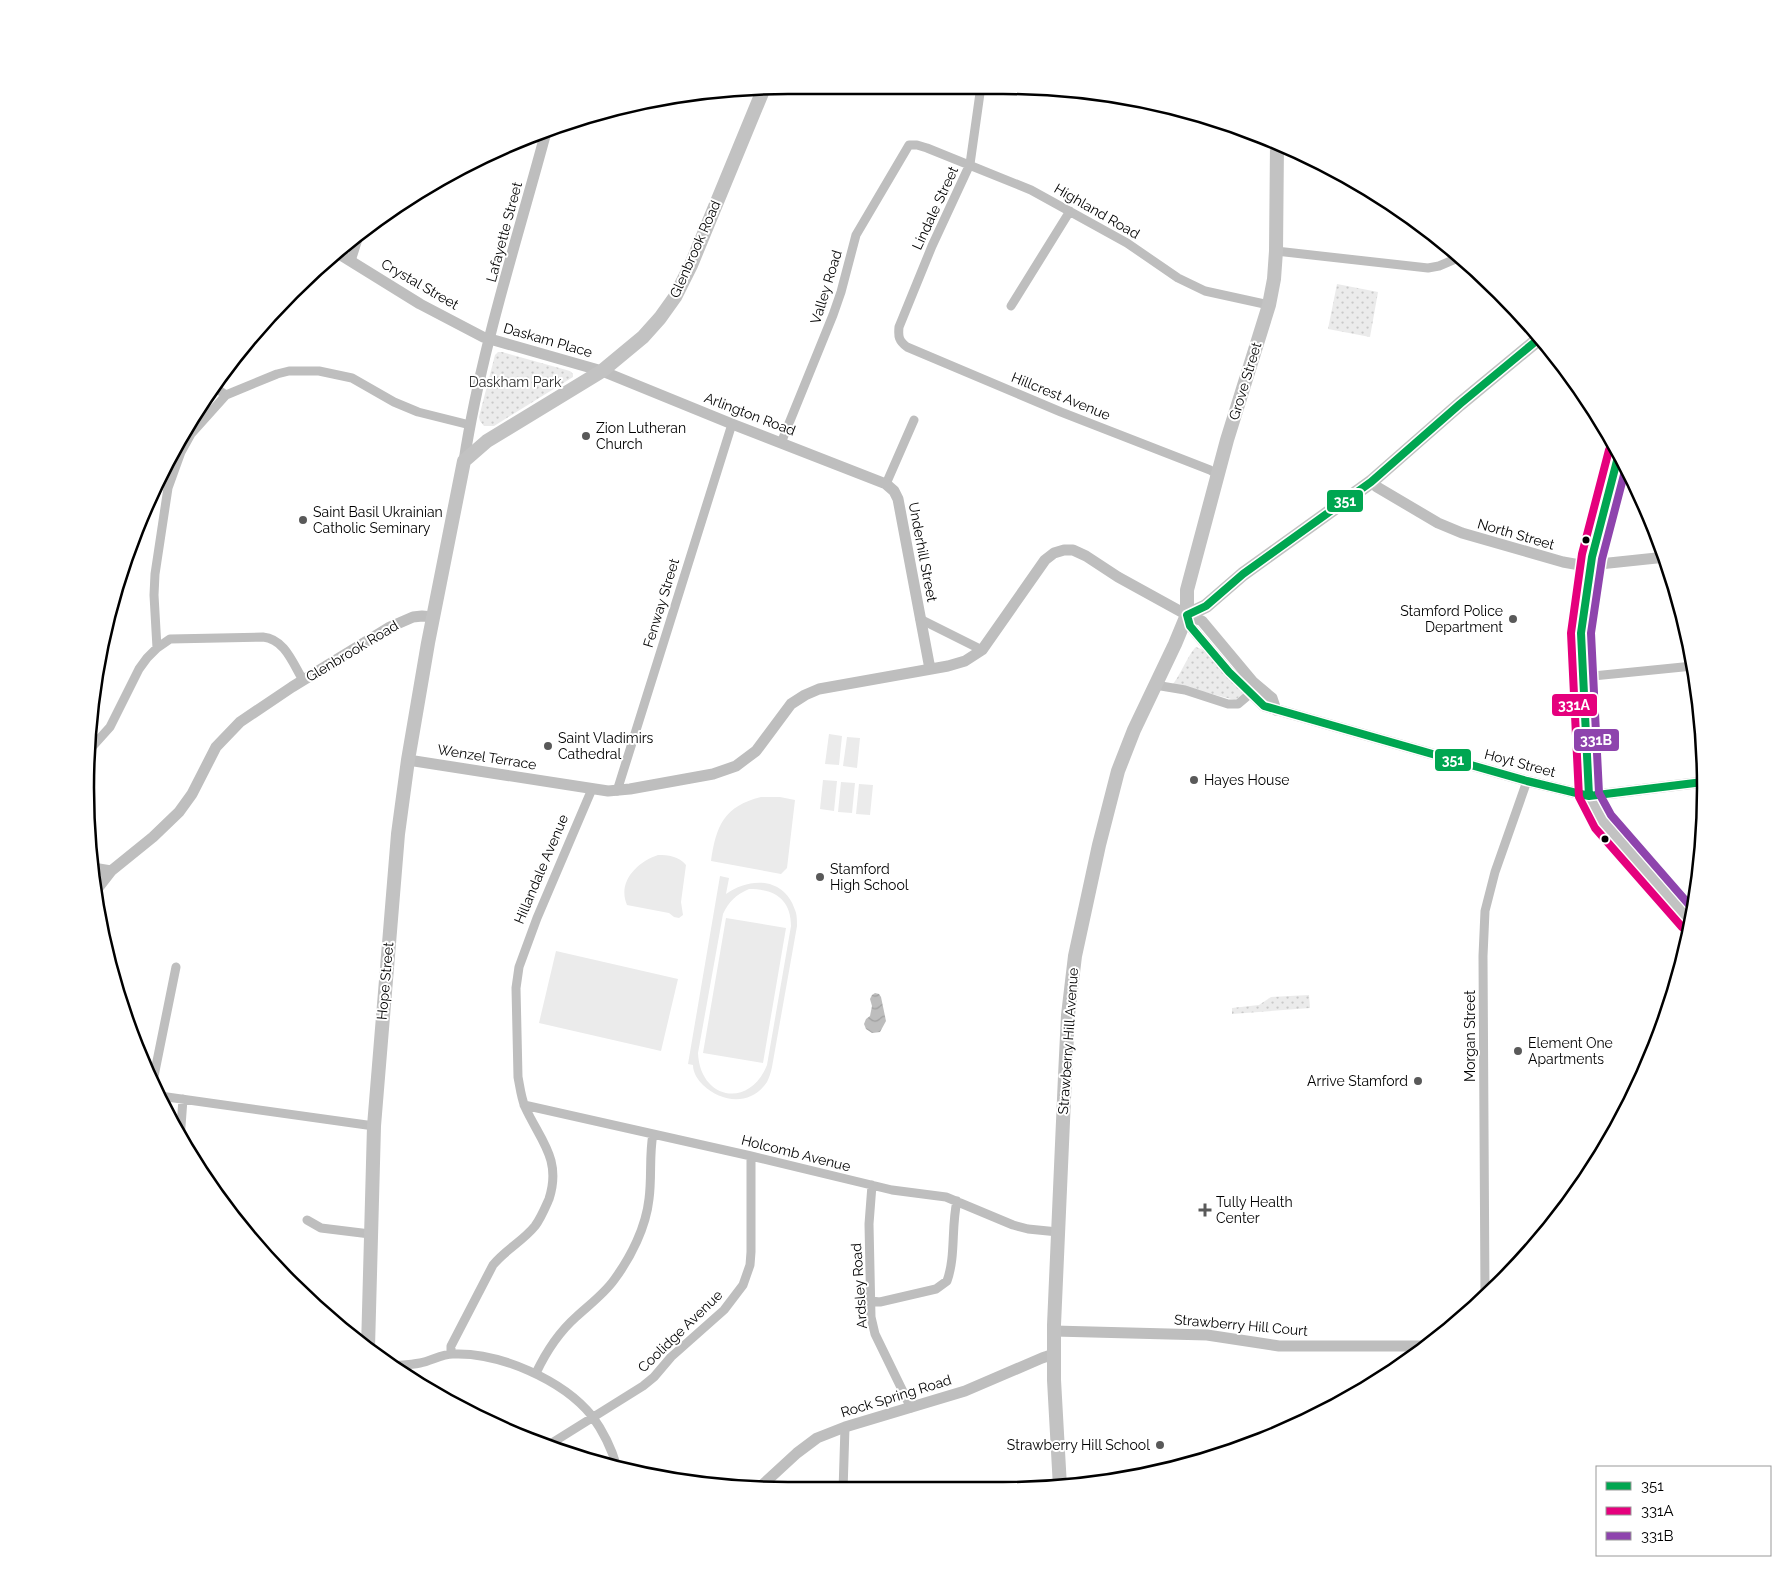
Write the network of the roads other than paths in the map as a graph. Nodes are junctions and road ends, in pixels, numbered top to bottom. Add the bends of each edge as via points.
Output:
1 (980, 94) edge
2 (761, 95) edge
3 (544, 139) edge
4 (909, 145) joint
5 (1277, 150) edge
6 (970, 164) junction
7 (1070, 211) junction
8 (356, 244) edge
9 (1276, 251) junction
10 (342, 256) edge
11 (1454, 260) edge
12 (351, 261) junction
13 (1269, 305) junction
14 (1011, 306) dead end
15 (898, 337) joint
16 (490, 340) junction
17 (1535, 342) edge
18 (602, 371) junction
19 (219, 390) edge
20 (226, 395) junction
21 (914, 420) dead end
22 (732, 424) junction
23 (470, 425) junction
24 (192, 433) edge
25 (782, 443) junction
26 (179, 456) edge
27 (464, 461) junction
28 (1616, 463) edge
29 (1218, 475) junction
30 (1371, 482) junction
31 (886, 484) junction
32 (1657, 558) edge
33 (1590, 565) junction
34 (1187, 615) junction
35 (433, 617) junction
36 (920, 619) junction
37 (157, 648) junction
38 (982, 650) junction
39 (1686, 667) edge
40 (930, 669) junction
41 (1583, 677) junction
42 (303, 680) junction
43 (1155, 685) junction
44 (1251, 694) junction
45 (1276, 710) junction
46 (95, 744) edge
47 (408, 760) junction
48 (1527, 781) junction
49 (1697, 783) edge
50 (592, 789) junction
51 (617, 791) junction
52 (1589, 796) junction
53 (99, 869) edge
54 (111, 871) junction
55 (101, 885) edge
56 (1685, 915) edge
57 (176, 967) dead end
58 (155, 1072) edge
59 (166, 1097) edge
60 (182, 1099) junction
61 (524, 1105) junction
62 (181, 1124) edge
63 (374, 1126) junction
64 (654, 1134) junction
65 (751, 1156) junction
66 (872, 1185) junction
67 (957, 1201) junction
68 (307, 1220) dead end
69 (1058, 1232) junction
70 (370, 1234) junction
71 (1485, 1288) edge
72 (871, 1301) junction
73 (1054, 1331) junction
74 (368, 1341) edge
75 (1416, 1346) edge
76 (451, 1354) junction
77 (1054, 1354) junction
78 (402, 1365) edge
79 (536, 1373) junction
80 (911, 1408) junction
81 (592, 1416) junction
82 (845, 1427) junction
83 (554, 1441) edge
84 (614, 1460) edge
85 (1060, 1480) edge
86 (766, 1482) edge
87 (844, 1482) edge

1 - 6 street, Lindale Street
2 - 18 main road, Glenbrook Road via 675,297 643,337
3 - 16 street, Lafayette Street
4 - 6 street, Highland Road
4 - 25 street, Valley Road via 856,235 833,316
5 - 9 main road, Grove Street
6 - 7 street, Highland Road
6 - 15 street, Lindale Street via 932,246 899,327
7 - 13 street, Highland Road via 1127,243 1178,278 1205,291
7 - 14 street
8 - 12 street
9 - 11 street via 1428,268
9 - 13 main road, Grove Street
10 - 12 street, Crystal Street
12 - 16 street, Crystal Street via 420,304
13 - 29 main road, Grove Street
15 - 29 street, Hillcrest Avenue via 907,347
16 - 18 street, Daskam Place
16 - 23 street, Daskam Place
17 - 30 main road
18 - 22 street, Arlington Road
18 - 27 main road, Glenbrook Road via 487,441
19 - 20 street
20 - 23 street via 277,374 319,370 352,378 418,412
20 - 24 street
21 - 31 street
22 - 25 street, Arlington Road
22 - 51 street, Fenway Street
23 - 27 street, Daskam Place
25 - 31 street, Arlington Road
26 - 37 street via 168,488 155,574
27 - 35 main road
28 - 33 main road
29 - 34 main road, Grove Street via 1187,590
30 - 33 street, North Street via 1438,523 1460,532 1563,562
30 - 34 main road via 1243,574 1206,606
31 - 36 street, Underhill Street via 898,499
32 - 33 street, North Street
33 - 41 main road via 1581,633
34 - 38 street via 1086,556 1074,550 1064,550 1045,560
34 - 43 main road, Strawberry Hill Avenue
34 - 44 street, Hoyt Street via 1190,626
34 - 45 street via 1202,621 1253,682 1272,698
35 - 42 street, Glenbrook Road via 422,616 398,623
35 - 47 main road, Hope Street
36 - 38 street
36 - 40 street, Underhill Street
37 - 42 street via 170,639 267,637 282,646
37 - 46 street via 139,670 110,727
38 - 40 street via 965,661
39 - 41 street
40 - 51 street via 812,692 790,704 756,751 736,766 712,774
41 - 52 main road
42 - 54 street, Glenbrook Road via 228,733 216,747 179,812
43 - 44 street via 1185,690 1228,704 1238,704
43 - 69 main road, Strawberry Hill Avenue via 1118,772 1075,956 1067,1029
44 - 45 street, Hoyt Street via 1264,706
45 - 48 street, Hoyt Street
47 - 50 street, Wenzel Terrace
47 - 63 main road, Hope Street via 393,887
48 - 52 street, Hoyt Street
48 - 71 street, Morgan Street via 1485,911
49 - 52 street, Hoyt Street
50 - 51 street
50 - 61 street, Hillandale Avenue via 519,967 516,988 518,1077
52 - 56 main road via 1603,821
53 - 54 street
54 - 55 street, Glenbrook Road
57 - 58 street
59 - 60 street
60 - 62 street
60 - 63 street
61 - 64 street, Holcomb Avenue
61 - 76 street, Hillandale Avenue via 551,1156 550,1196 536,1225 499,1258 489,1272 451,1346
63 - 70 main road, Hope Street
64 - 65 street, Holcomb Avenue
64 - 79 street via 646,1217 634,1245 614,1281 553,1343
65 - 66 street, Holcomb Avenue
65 - 81 street, Coolidge Avenue via 751,1252 743,1284 724,1310 654,1377
66 - 67 street, Holcomb Avenue
66 - 72 street, Ardsley Road via 869,1224
67 - 69 street, Holcomb Avenue via 1013,1225
67 - 72 street via 947,1281 936,1290
68 - 70 street via 321,1228
69 - 73 main road, Strawberry Hill Avenue
70 - 74 main road, Hope Street
72 - 80 street, Ardsley Road via 875,1334
73 - 75 street, Strawberry Hill Court via 1207,1335 1279,1346
73 - 77 main road, Strawberry Hill Avenue
76 - 78 street
76 - 79 street via 470,1354
77 - 80 street, Rock Spring Road via 965,1391
77 - 85 main road, Strawberry Hill Avenue
79 - 81 street
80 - 82 street, Rock Spring Road
81 - 83 street, Coolidge Avenue
81 - 84 street
82 - 86 street, Rock Spring Road via 808,1444
82 - 87 street

